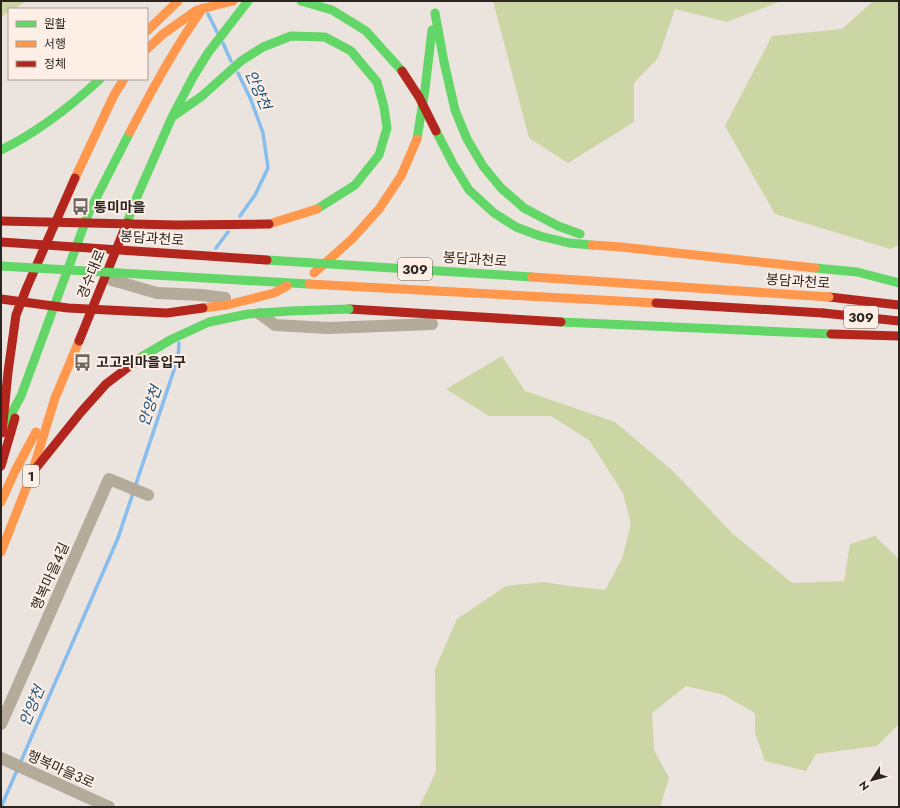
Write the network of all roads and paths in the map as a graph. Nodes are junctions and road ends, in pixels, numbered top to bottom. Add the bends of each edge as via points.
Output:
1 (178, 1) edge
2 (208, 1) edge
3 (234, 1) edge
4 (248, 1) edge
5 (301, 1) edge
6 (148, 30) edge
7 (148, 49) edge
8 (99, 80) edge
9 (123, 80) edge
10 (172, 117) junction
11 (1, 150) edge
12 (1, 221) edge
13 (1, 242) edge
14 (621, 247) junction
15 (1, 266) edge
16 (105, 278) junction
17 (899, 283) edge
18 (1, 299) edge
19 (899, 305) edge
20 (899, 321) edge
21 (715, 332) dead end
22 (899, 336) edge
23 (21, 396) junction
24 (55, 398) junction
25 (1, 433) edge
26 (1, 466) edge
27 (32, 473) junction
28 (148, 495) dead end
29 (1, 502) edge
30 (1, 552) edge
31 (1, 724) edge
32 (2, 759) edge
33 (108, 807) edge

1 - 6 main road
2 - 23 main road, 경수대로 / 1 via 152,89 89,212
3 - 7 main road, bridge via 196,10 163,34
4 - 10 main road, 경수대로 / 1 via 208,53
5 - 14 main road, bridge via 332,10 366,31 402,71 419,97 469,190 494,213 516,227 540,236 569,243
8 - 11 main road via 55,117
9 - 25 main road via 114,94 74,180 16,315
10 - 12 main road, bridge via 202,96 241,61 263,47 291,36 325,37 350,51 377,82 387,128 379,155 355,185 317,209 271,224 178,225
10 - 16 main road, 경수대로 / 1
13 - 19 main road, 봉담과천로 / 309, bridge via 828,297
14 - 17 main road via 857,272
14 - 18 main road, bridge via 558,226 524,208 501,188 483,166 467,139 455,110 435,10 417,139 401,176 379,209 352,239 314,273 274,293 227,305 167,313 68,308
15 - 20 main road, 309, bridge via 823,312
16 - 21 street via 157,294 223,297 251,309 276,325 328,328 433,324 661,333
16 - 24 main road, 경수대로 / 1
22 - 27 main road, bridge via 506,319 349,309 248,314 209,322 143,356 106,384
23 - 25 main road, 경수대로 / 1
23 - 26 main road, 1
24 - 27 main road, 경수대로 / 1
24 - 29 main road, 1
27 - 30 main road, 경수대로 / 1
28 - 31 street, 행복마을4길 via 109,480
32 - 33 street, 행복마을3로

